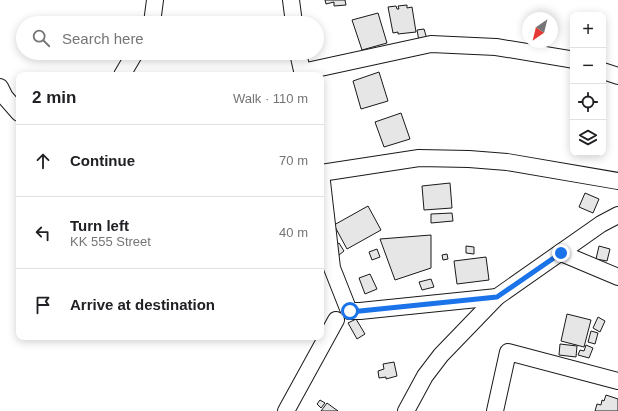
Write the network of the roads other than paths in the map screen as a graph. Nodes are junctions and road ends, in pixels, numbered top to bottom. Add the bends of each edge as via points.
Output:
1 (155, 0) edge
2 (291, 0) edge
3 (153, 16) edge
4 (293, 16) edge
5 (570, 59) edge
6 (131, 60) edge
7 (299, 60) edge
8 (124, 72) edge
9 (302, 72) edge
10 (311, 72) edge
11 (606, 72) edge
12 (618, 76) edge
13 (0, 87) edge
14 (16, 109) edge
15 (324, 173) edge
16 (618, 181) edge
17 (324, 199) edge
18 (618, 215) edge
19 (561, 253) junction
20 (618, 277) edge
21 (497, 297) junction
22 (336, 320) dead end
23 (618, 381) edge
24 (286, 411) edge
25 (406, 411) edge
26 (495, 411) edge

1 - 3 street
2 - 4 street
5 - 10 street via 496,47 431,44
6 - 8 street
7 - 9 street
11 - 12 street
13 - 14 street
15 - 16 street via 419,158 462,159 507,162
17 - 21 street via 332,268 350,311
18 - 19 street
19 - 20 street
19 - 21 street
21 - 25 street via 441,355
22 - 24 street
23 - 26 street via 508,352

